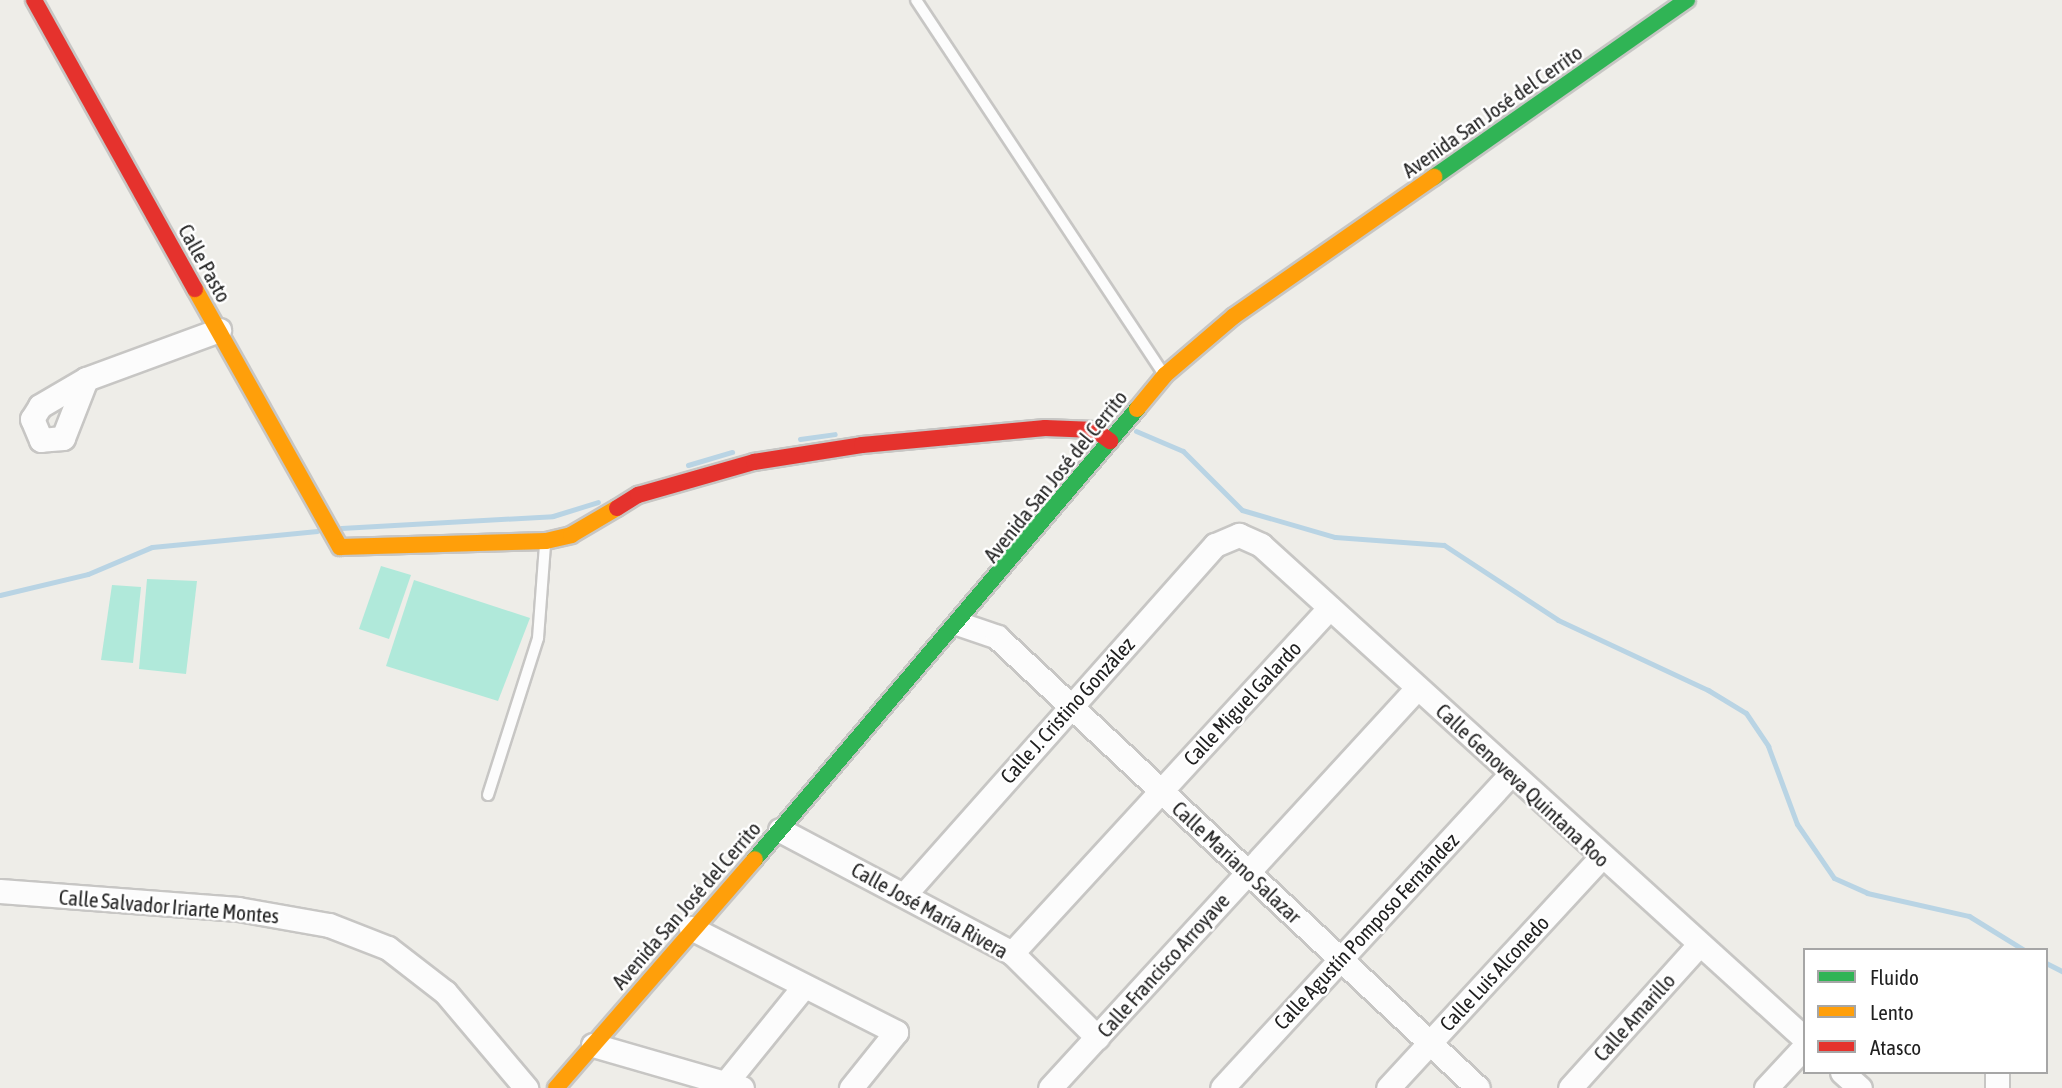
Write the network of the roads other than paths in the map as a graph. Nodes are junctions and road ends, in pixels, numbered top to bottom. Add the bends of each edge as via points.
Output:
1 (34, 0) edge
2 (916, 0) edge
3 (1687, 0) edge
4 (219, 330) junction
5 (1165, 375) junction
6 (86, 379) dead end
7 (1110, 440) junction
8 (1239, 535) joint
9 (546, 541) junction
10 (985, 594) junction
11 (1329, 608) junction
12 (960, 624) junction
13 (997, 637) junction
14 (1416, 688) junction
15 (1071, 706) junction
16 (1511, 774) junction
17 (1161, 791) junction
18 (488, 795) dead end
19 (780, 830) junction
20 (1601, 857) junction
21 (1248, 872) junction
22 (0, 891) edge
23 (904, 895) junction
24 (691, 928) junction
25 (1698, 946) junction
26 (1012, 953) junction
27 (1340, 959) junction
28 (804, 986) junction
29 (1097, 1037) junction
30 (1803, 1037) edge
31 (1429, 1043) junction
32 (593, 1045) junction
33 (1803, 1048) edge
34 (1845, 1074) edge
35 (735, 1084) edge
36 (526, 1088) edge
37 (556, 1088) edge
38 (851, 1088) edge
39 (1050, 1088) edge
40 (1222, 1088) edge
41 (1388, 1088) edge
42 (1478, 1088) edge
43 (1570, 1088) edge
44 (1766, 1088) edge
45 (1860, 1088) edge

1 - 4 street, Calle Pasto
2 - 5 lane
3 - 5 street, Avenida San José del Cerrito via 1234,316
4 - 6 street
4 - 9 street, Calle Pasto via 337,542
5 - 7 street, Avenida San José del Cerrito
7 - 9 street via 1095,430 1045,428 754,461 638,495 571,535
7 - 10 street, Avenida San José del Cerrito
8 - 11 street, Calle Genoveva Quintana Roo via 1261,545
8 - 15 street, Calle J. Cristino González via 1215,545
9 - 18 lane via 538,638
10 - 12 street, Avenida San José del Cerrito
10 - 13 street
11 - 14 street, Calle Genoveva Quintana Roo
11 - 17 street, Calle Miguel Galardo
12 - 13 street, Calle Mariano Salazar
12 - 19 street, Avenida San José del Cerrito
13 - 15 street, Calle Mariano Salazar
14 - 16 street, Calle Genoveva Quintana Roo
14 - 21 street, Calle Francisco Arroyave
15 - 17 street, Calle Mariano Salazar
15 - 23 street, Calle J. Cristino González
16 - 20 street, Calle Genoveva Quintana Roo
16 - 27 street, Calle Agustín Pomposo Fernández
17 - 21 street, Calle Mariano Salazar
17 - 26 street, Calle Miguel Galardo
19 - 23 street, Calle José María Rivera
19 - 24 street, Avenida San José del Cerrito
20 - 25 street, Calle Genoveva Quintana Roo
20 - 31 street, Calle Luis Alconedo
21 - 27 street, Calle Mariano Salazar
21 - 29 street, Calle Francisco Arroyave
22 - 36 street, Calle Salvador Iriarte Montes via 238,908 329,925 388,948 445,992
23 - 26 street, Calle José María Rivera
24 - 28 street
24 - 32 street, Avenida San José del Cerrito
25 - 30 street, Calle Genoveva Quintana Roo
25 - 43 street, Calle Amarillo
26 - 29 street, Calle José María Rivera
27 - 31 street, Calle Mariano Salazar
27 - 40 street, Calle Agustín Pomposo Fernández
28 - 35 street
28 - 38 street via 896,1032
29 - 39 street, Calle Francisco Arroyave
31 - 41 street, Calle Luis Alconedo
31 - 42 street, Calle Mariano Salazar
32 - 35 street
32 - 37 street, Avenida San José del Cerrito
33 - 44 street
34 - 45 street

